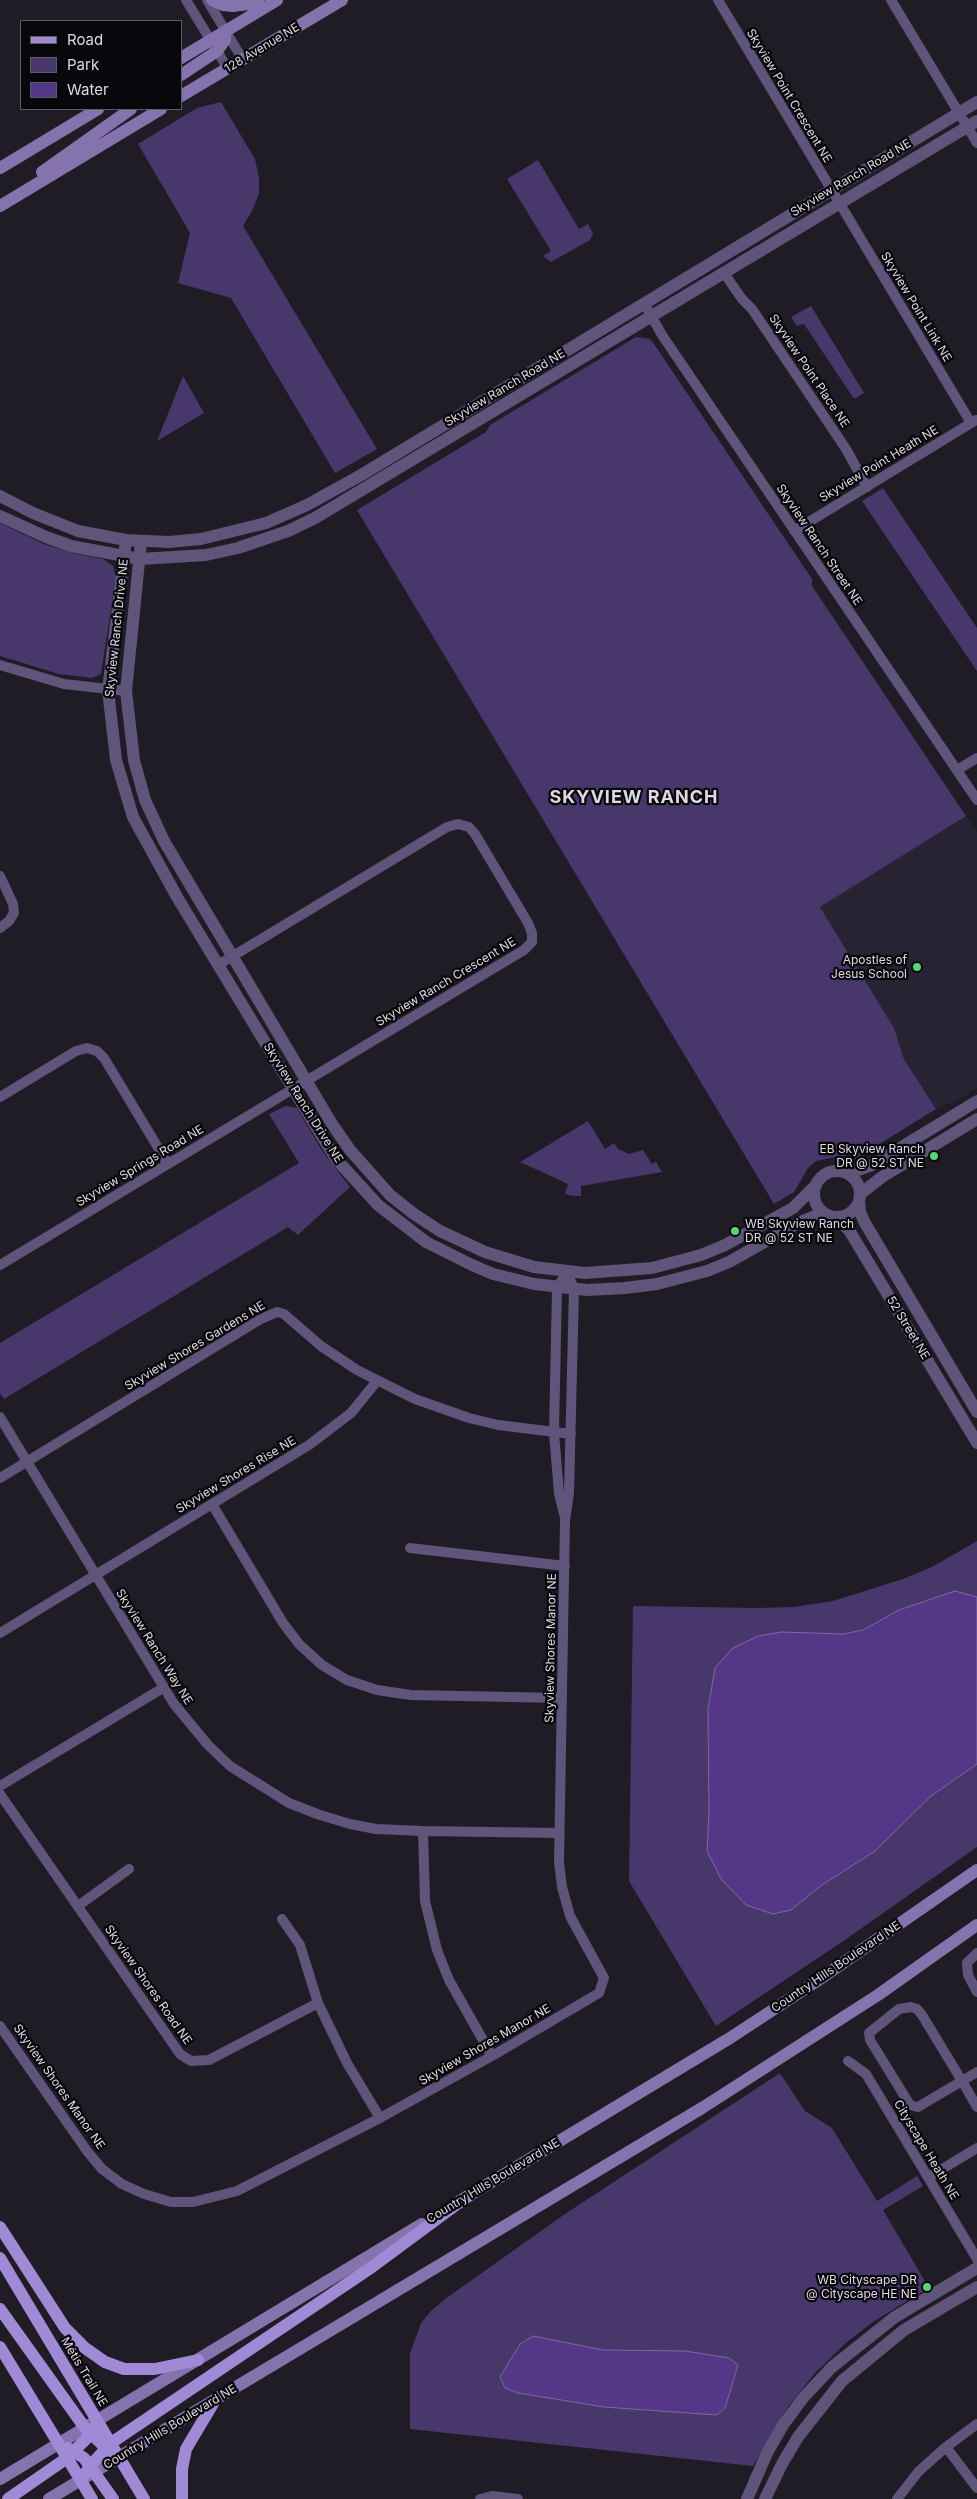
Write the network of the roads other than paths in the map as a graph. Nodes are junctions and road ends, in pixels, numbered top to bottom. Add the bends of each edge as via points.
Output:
1 (186, 0) edge
2 (207, 0) edge
3 (212, 0) edge
4 (258, 0) edge
5 (277, 0) edge
6 (342, 0) edge
7 (718, 0) edge
8 (891, 0) edge
9 (225, 31) junction
10 (214, 46) junction
11 (182, 58) edge
12 (243, 60) junction
13 (228, 69) junction
14 (182, 74) edge
15 (182, 95) edge
16 (977, 102) edge
17 (96, 110) edge
18 (130, 110) edge
19 (159, 110) edge
20 (959, 113) junction
21 (972, 124) edge
22 (977, 143) edge
23 (22, 155) junction
24 (0, 168) edge
25 (0, 172) edge
26 (832, 190) junction
27 (840, 204) junction
28 (0, 205) edge
29 (724, 273) junction
30 (644, 303) junction
31 (652, 316) junction
32 (974, 421) edge
33 (867, 487) junction
34 (0, 496) edge
35 (0, 516) edge
36 (794, 531) junction
37 (126, 540) junction
38 (141, 542) junction
39 (125, 557) junction
40 (140, 559) junction
41 (0, 665) edge
42 (108, 690) junction
43 (126, 691) junction
44 (977, 758) edge
45 (957, 770) junction
46 (977, 800) edge
47 (0, 876) edge
48 (0, 928) edge
49 (232, 956) junction
50 (218, 965) junction
51 (306, 1081) junction
52 (293, 1089) junction
53 (0, 1097) edge
54 (977, 1101) edge
55 (977, 1119) edge
56 (168, 1164) junction
57 (843, 1171) junction
58 (814, 1187) junction
59 (860, 1198) junction
60 (830, 1216) junction
61 (0, 1265) edge
62 (567, 1272) junction
63 (557, 1288) junction
64 (574, 1289) junction
65 (377, 1381) junction
66 (977, 1412) edge
67 (0, 1417) edge
68 (554, 1433) junction
69 (571, 1434) junction
70 (977, 1443) edge
71 (27, 1462) junction
72 (0, 1478) edge
73 (212, 1504) junction
74 (565, 1520) junction
75 (410, 1548) dead end
76 (565, 1566) junction
77 (96, 1575) junction
78 (0, 1633) edge
79 (163, 1688) junction
80 (561, 1698) junction
81 (0, 1786) edge
82 (0, 1794) edge
83 (423, 1831) junction
84 (559, 1833) junction
85 (129, 1869) dead end
86 (977, 1870) edge
87 (78, 1906) junction
88 (282, 1919) dead end
89 (977, 1925) edge
90 (977, 1953) edge
91 (977, 1992) edge
92 (318, 2002) junction
93 (0, 2026) edge
94 (492, 2056) junction
95 (848, 2061) dead end
96 (977, 2072) edge
97 (962, 2082) junction
98 (977, 2107) edge
99 (380, 2118) junction
100 (977, 2148) edge
101 (928, 2177) junction
102 (468, 2196) junction
103 (0, 2227) edge
104 (0, 2258) edge
105 (977, 2259) edge
106 (977, 2268) edge
107 (977, 2287) edge
108 (0, 2309) edge
109 (0, 2347) edge
110 (198, 2360) junction
111 (214, 2402) junction
112 (97, 2421) junction
113 (977, 2424) edge
114 (88, 2432) junction
115 (59, 2444) junction
116 (108, 2446) junction
117 (946, 2447) junction
118 (71, 2454) junction
119 (119, 2458) junction
120 (92, 2469) junction
121 (0, 2479) edge
122 (81, 2480) junction
123 (977, 2488) edge
124 (8, 2499) edge
125 (49, 2499) edge
126 (92, 2499) edge
127 (113, 2499) edge
128 (144, 2499) edge
129 (182, 2499) edge
130 (480, 2499) edge
131 (518, 2499) edge
132 (747, 2499) edge
133 (765, 2499) edge
134 (897, 2499) edge

1 - 10 street
2 - 9 street
3 - 4 main road via 233,6
5 - 9 main road
6 - 12 main road, 128 Avenue NE
7 - 26 street, Skyview Point Crescent NE
8 - 20 street
9 - 10 main road
9 - 12 street
10 - 11 main road
10 - 13 street
10 - 14 main road
12 - 13 main road, 128 Avenue NE
13 - 15 main road, 128 Avenue NE
16 - 20 street, Skyview Ranch Road NE
17 - 23 main road
18 - 28 main road
19 - 28 main road
20 - 21 street
20 - 26 street, Skyview Ranch Road NE
21 - 22 street
21 - 27 street, Skyview Ranch Road NE
23 - 24 main road
23 - 25 main road
26 - 27 street, Skyview Point Crescent NE
26 - 30 street, Skyview Ranch Road NE
27 - 29 street, Skyview Ranch Road NE
27 - 32 street, Skyview Point Link NE
29 - 31 street, Skyview Ranch Road NE
29 - 33 street, Skyview Point Place NE via 802,383
30 - 31 street, Skyview Ranch Street NE
30 - 38 street, Skyview Ranch Road NE via 307,505 234,533 201,539
31 - 36 street, Skyview Ranch Street NE
31 - 40 street, Skyview Ranch Road NE via 315,518 288,531 206,555
32 - 33 street, Skyview Point Heath NE
33 - 36 street, Skyview Point Heath NE
34 - 37 street, Skyview Ranch Road NE via 78,531
35 - 39 street, Skyview Ranch Road NE via 71,546
36 - 45 street, Skyview Ranch Street NE
37 - 38 street, Skyview Ranch Road NE
37 - 39 street, Skyview Ranch Drive NE
38 - 40 street, Skyview Ranch Drive NE
39 - 40 street, Skyview Ranch Road NE
39 - 42 street, Skyview Ranch Drive NE
40 - 43 street, Skyview Ranch Drive NE
41 - 42 street via 64,684
42 - 43 street
42 - 50 street, Skyview Ranch Drive NE via 116,760 133,816
43 - 49 street, Skyview Ranch Drive NE via 134,760 153,820
44 - 45 street
45 - 46 street, Skyview Ranch Street NE
47 - 48 street via 14,913
49 - 50 street, Skyview Ranch Crescent NE
49 - 51 street, Skyview Ranch Drive NE
49 - 51 street, Skyview Ranch Crescent NE via 446,827 458,824 468,826 475,834 528,923 532,942 524,950
50 - 52 street, Skyview Ranch Drive NE
51 - 52 street, Skyview Ranch Crescent NE
51 - 62 street, Skyview Ranch Drive NE via 350,1150 374,1179 414,1214 454,1239 485,1252 534,1267
52 - 56 street, Skyview Springs Road NE
52 - 63 street, Skyview Ranch Drive NE via 337,1160 378,1205 408,1230 447,1254 493,1274
53 - 56 street via 76,1051 87,1048 97,1051
54 - 57 street via 872,1165
55 - 59 street via 882,1177
56 - 61 street, Skyview Springs Road NE
57 - 58 street via 828,1172
57 - 59 street via 855,1179
58 - 60 street via 814,1201
58 - 62 street, Skyview Ranch Drive NE via 793,1208 701,1255 652,1268
59 - 60 street via 852,1212 842,1217
59 - 66 street, 52 Street NE via 860,1212 865,1223
60 - 64 street, Skyview Ranch Drive NE via 807,1218 730,1262 680,1279 625,1288
60 - 70 street, 52 Street NE via 849,1230
62 - 63 street
62 - 64 street, Skyview Shores Manor NE
63 - 64 street, Skyview Ranch Drive NE
63 - 68 street, Skyview Shores Manor NE
64 - 69 street, Skyview Shores Manor NE
65 - 68 street, Skyview Shores Gardens NE via 415,1399 469,1418
65 - 71 street, Skyview Shores Gardens NE via 321,1346 284,1314 277,1312
65 - 73 street, Skyview Shores Rise NE via 351,1413 332,1429
67 - 71 street, Skyview Ranch Way NE
68 - 69 street, Skyview Shores Gardens NE
68 - 74 street, Skyview Shores Manor NE via 559,1493
69 - 74 street, Skyview Shores Manor NE
71 - 72 street
71 - 77 street, Skyview Ranch Way NE
73 - 77 street, Skyview Shores Rise NE
73 - 80 street via 283,1623 299,1644 322,1665 348,1680 377,1690 411,1695
74 - 76 street, Skyview Shores Manor NE
75 - 76 street
76 - 80 street, Skyview Shores Manor NE
77 - 78 street, Skyview Shores Rise NE
77 - 79 street, Skyview Ranch Way NE
79 - 81 street
79 - 83 street, Skyview Ranch Way NE via 189,1724 230,1766 289,1803 350,1824
80 - 84 street, Skyview Shores Manor NE
82 - 87 street, Skyview Shores Road NE
83 - 84 street, Skyview Ranch Way NE
83 - 94 street via 425,1901 437,1950 449,1980
84 - 94 street, Skyview Shores Manor NE via 562,1888 570,1916 602,1970 603,1985 590,1999
85 - 87 street
86 - 102 main road, Country Hills Boulevard NE via 738,2032
87 - 92 street, Skyview Shores Road NE via 180,2054 191,2061 209,2060
88 - 92 street via 300,1945
89 - 111 main road, Country Hills Boulevard NE via 710,2103
90 - 91 street via 967,1962 968,1975
92 - 99 street via 347,2063
93 - 99 street, Skyview Shores Manor NE via 102,2169 136,2191 171,2202 193,2202 237,2191
94 - 99 street, Skyview Shores Manor NE
95 - 101 street, Cityscape Heath NE via 866,2074
96 - 97 street
97 - 97 street via 917,2009 911,2006 899,2009 869,2033 870,2040 910,2105 918,2107
97 - 98 street
100 - 101 street
101 - 105 street, Cityscape Heath NE
102 - 110 main road, Country Hills Boulevard NE
102 - 116 main road via 372,2267
103 - 110 main road via 65,2328 105,2362 124,2369 155,2369
104 - 112 main road, Métis Trail NE
106 - 132 street via 895,2317 832,2367 783,2424
107 - 133 street via 904,2330 842,2381 798,2437
108 - 114 main road
109 - 115 main road
110 - 112 main road, Country Hills Boulevard NE
111 - 119 main road, Country Hills Boulevard NE
111 - 129 main road via 186,2449
112 - 114 main road, Country Hills Boulevard NE
112 - 116 main road, Métis Trail NE
113 - 117 street
114 - 115 main road, Country Hills Boulevard NE
114 - 116 main road
114 - 118 main road
115 - 118 main road
115 - 121 main road, Country Hills Boulevard NE
116 - 119 main road
116 - 120 main road
117 - 123 street
117 - 134 street via 919,2471
118 - 120 main road
118 - 122 main road
118 - 124 main road
119 - 120 main road, Country Hills Boulevard NE
119 - 128 main road
120 - 122 main road
120 - 127 main road
122 - 125 main road
122 - 126 main road
130 - 131 street via 492,2496

